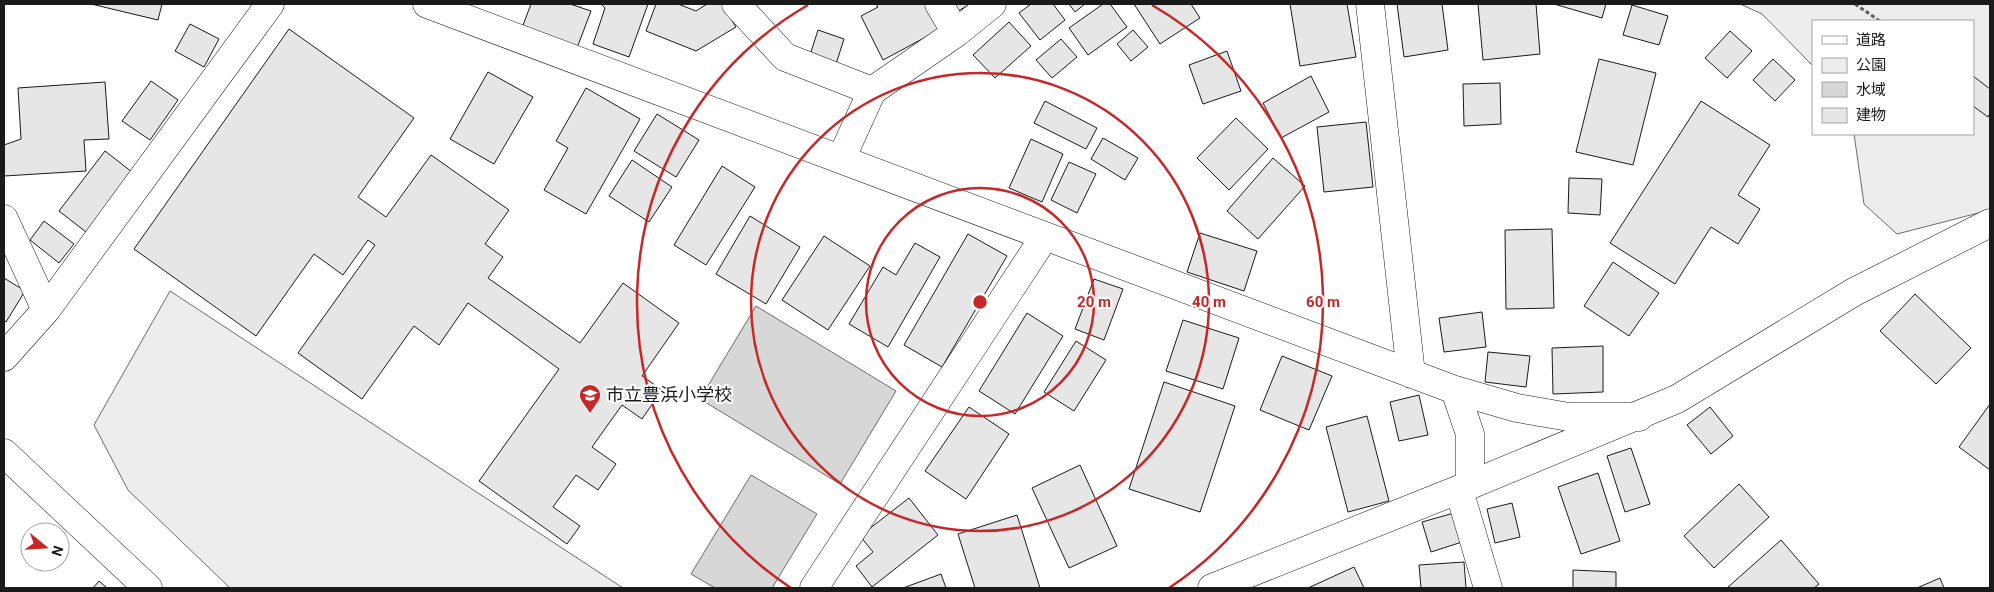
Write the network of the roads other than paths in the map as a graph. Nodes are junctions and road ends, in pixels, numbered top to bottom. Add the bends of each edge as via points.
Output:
1 (270, 4) edge
2 (427, 4) edge
3 (736, 4) edge
4 (939, 4) edge
5 (992, 4) edge
6 (1370, 4) edge
7 (956, 33) junction
8 (872, 91) junction
9 (841, 159) junction
10 (4, 219) edge
11 (1990, 223) edge
12 (1045, 236) junction
13 (46, 310) junction
14 (4, 357) edge
15 (1411, 374) junction
16 (1454, 390) junction
17 (1639, 416) junction
18 (5, 458) edge
19 (1465, 488) junction
20 (1222, 586) edge
21 (148, 588) edge
22 (814, 588) edge
23 (1488, 588) edge

1 - 13 street
2 - 9 street
3 - 8 street via 784,57
4 - 7 street
5 - 7 street
6 - 15 street
7 - 8 street
8 - 9 street
9 - 12 street
10 - 13 street
11 - 17 street via 1854,292 1677,399
12 - 15 street
12 - 22 street
13 - 14 street
15 - 16 street
16 - 17 street via 1517,408 1569,417
16 - 19 street via 1470,434
17 - 19 street
18 - 21 street
19 - 20 street
19 - 23 street

